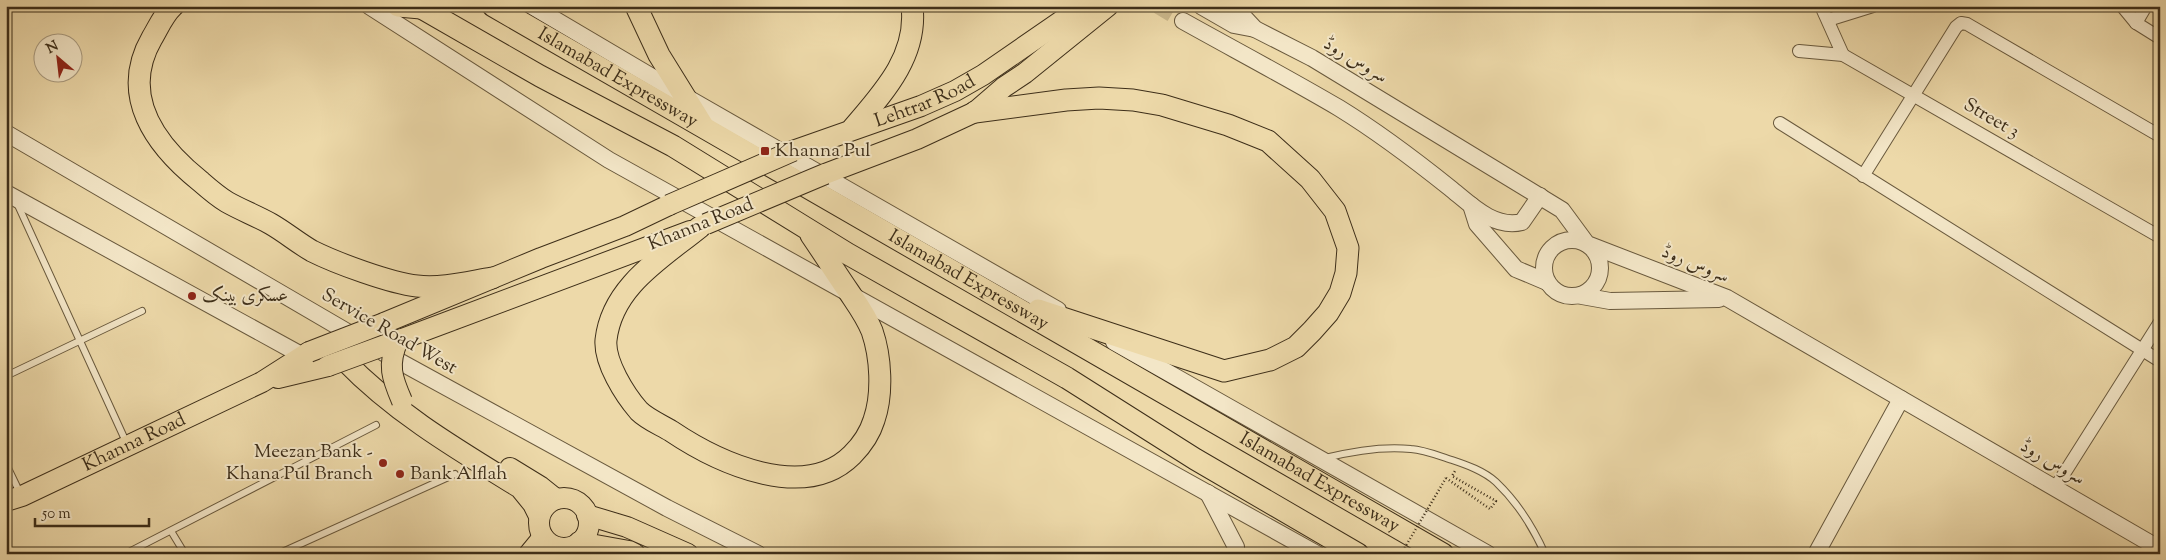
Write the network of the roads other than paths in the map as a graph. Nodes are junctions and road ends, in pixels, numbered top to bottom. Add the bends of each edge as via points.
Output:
1 (173, 6) edge
2 (369, 6) edge
3 (398, 6) edge
4 (493, 6) edge
5 (532, 6) edge
6 (636, 6) edge
7 (912, 6) edge
8 (1083, 6) edge
9 (1108, 6) edge
10 (1201, 6) edge
11 (1229, 6) edge
12 (1822, 6) edge
13 (1873, 6) edge
14 (2122, 6) edge
15 (2146, 6) edge
16 (419, 7) edge
17 (1828, 20) junction
18 (1183, 21) tunnel mouth
19 (2136, 23) junction
20 (1255, 29) junction
21 (2160, 38) edge
22 (1798, 52) dead end
23 (1843, 55) junction
24 (1913, 95) junction
25 (686, 97) junction
26 (975, 112) junction
27 (1780, 123) dead end
28 (704, 128) junction
29 (853, 128) junction
30 (6, 133) edge
31 (2160, 136) edge
32 (1863, 176) junction
33 (10, 195) edge
34 (1540, 196) junction
35 (669, 205) joint
36 (1471, 205) junction
37 (703, 226) junction
38 (808, 230) junction
39 (2160, 237) edge
40 (1587, 244) junction
41 (492, 278) junction
42 (1547, 282) junction
43 (849, 293) junction
44 (990, 293) junction
45 (1582, 296) junction
46 (1726, 298) junction
47 (142, 311) dead end
48 (2160, 322) edge
49 (1089, 328) junction
50 (400, 339) junction
51 (79, 343) junction
52 (2142, 350) junction
53 (306, 354) junction
54 (2160, 361) edge
55 (336, 363) junction
56 (6, 376) edge
57 (262, 382) junction
58 (1901, 399) junction
59 (376, 425) dead end
60 (128, 445) junction
61 (1321, 459) junction
62 (6, 464) edge
63 (455, 474) dead end
64 (2056, 488) junction
65 (1207, 492) junction
66 (14, 499) edge
67 (556, 499) junction
68 (587, 514) junction
69 (540, 516) junction
70 (171, 531) junction
71 (560, 546) edge
72 (2160, 549) edge
73 (124, 554) edge
74 (185, 554) edge
75 (278, 554) edge
76 (529, 554) edge
77 (635, 554) edge
78 (688, 554) edge
79 (758, 554) edge
80 (1235, 554) edge
81 (1318, 554) edge
82 (1358, 554) edge
83 (1443, 554) edge
84 (1488, 554) edge
85 (1545, 554) edge
86 (1816, 554) edge

1 - 41 highway via 140,63 140,93 153,134 194,176 225,201 270,223 313,251 368,273 416,286
2 - 43 street via 610,160
3 - 16 highway
4 - 28 highway, Islamabad Expressway
5 - 25 street
6 - 25 highway via 660,55
7 - 29 highway via 912,38 899,68
8 - 29 main road, Lehtrar Road via 955,91 921,106
9 - 26 main road, Khanna Road
10 - 20 street via 1234,25
11 - 20 street, سروس روڈ
12 - 17 street
13 - 17 street
14 - 19 street
15 - 19 street
16 - 38 highway, Islamabad Expressway via 540,76 674,146
17 - 23 street
18 - 36 street via 1340,109 1412,158
19 - 21 street
20 - 34 street, سروس روڈ via 1312,58
22 - 23 street, Street 3
23 - 24 street, Street 3
24 - 31 street via 1956,27 1967,24
24 - 32 street
24 - 39 street, Street 3
25 - 28 highway
25 - 49 street
26 - 37 main road, Khanna Road, bridge
26 - 49 highway via 1099,98 1162,105 1268,141 1310,179 1334,211 1348,248 1340,293 1312,332 1296,347 1270,360 1224,371
27 - 32 street
28 - 44 highway, Islamabad Expressway
29 - 35 main road, Lehtrar Road, bridge
30 - 79 street, Service Road West via 434,381
32 - 52 street
33 - 51 lane
33 - 53 street
34 - 36 street via 1522,222 1512,224 1499,222
34 - 40 street, سروس روڈ via 1562,210
35 - 41 main road, Khanna Road via 625,226
36 - 42 street via 1477,224 1516,269
37 - 43 highway via 637,277 624,292 616,305 606,341 608,357 618,380 640,412 706,452 744,468 791,476 812,475 842,465 858,449 871,430 880,389 872,331
37 - 50 main road, Khanna Road
38 - 43 highway
38 - 82 highway, Islamabad Expressway via 1068,378 1195,459
40 - 42 street via 1563,241 1552,248 1544,271
40 - 45 street via 1601,265 1600,278 1593,289
40 - 46 street, سروس روڈ
41 - 53 main road, Khanna Road, bridge
42 - 45 street via 1556,292 1568,297
43 - 65 street
44 - 49 highway
44 - 83 highway, Islamabad Expressway
45 - 46 street via 1610,301
46 - 58 street, سروس روڈ
47 - 51 lane
48 - 52 street
49 - 61 street
50 - 55 main road, Khanna Road, bridge
50 - 67 main road, bridge via 391,367 402,402
51 - 56 lane
51 - 60 lane
52 - 54 street
52 - 64 street
53 - 57 main road, Khanna Road
55 - 57 main road, Khanna Road
55 - 69 main road via 398,410 520,488
57 - 60 main road, Khanna Road
58 - 64 street, سروس روڈ
58 - 86 street
59 - 70 lane
60 - 66 main road, Khanna Road
61 - 84 street
61 - 85 lane via 1349,452 1412,449 1474,468 1494,481 1516,504
62 - 66 lane
63 - 75 lane
64 - 72 street, سروس روڈ
65 - 80 street via 1236,547
65 - 81 street
67 - 68 main road via 578,502
67 - 69 main road via 543,509
68 - 71 main road via 588,530
68 - 78 main road via 628,527
69 - 71 main road via 538,524
70 - 73 lane
70 - 74 lane
71 - 76 main road
71 - 77 main road via 621,549

